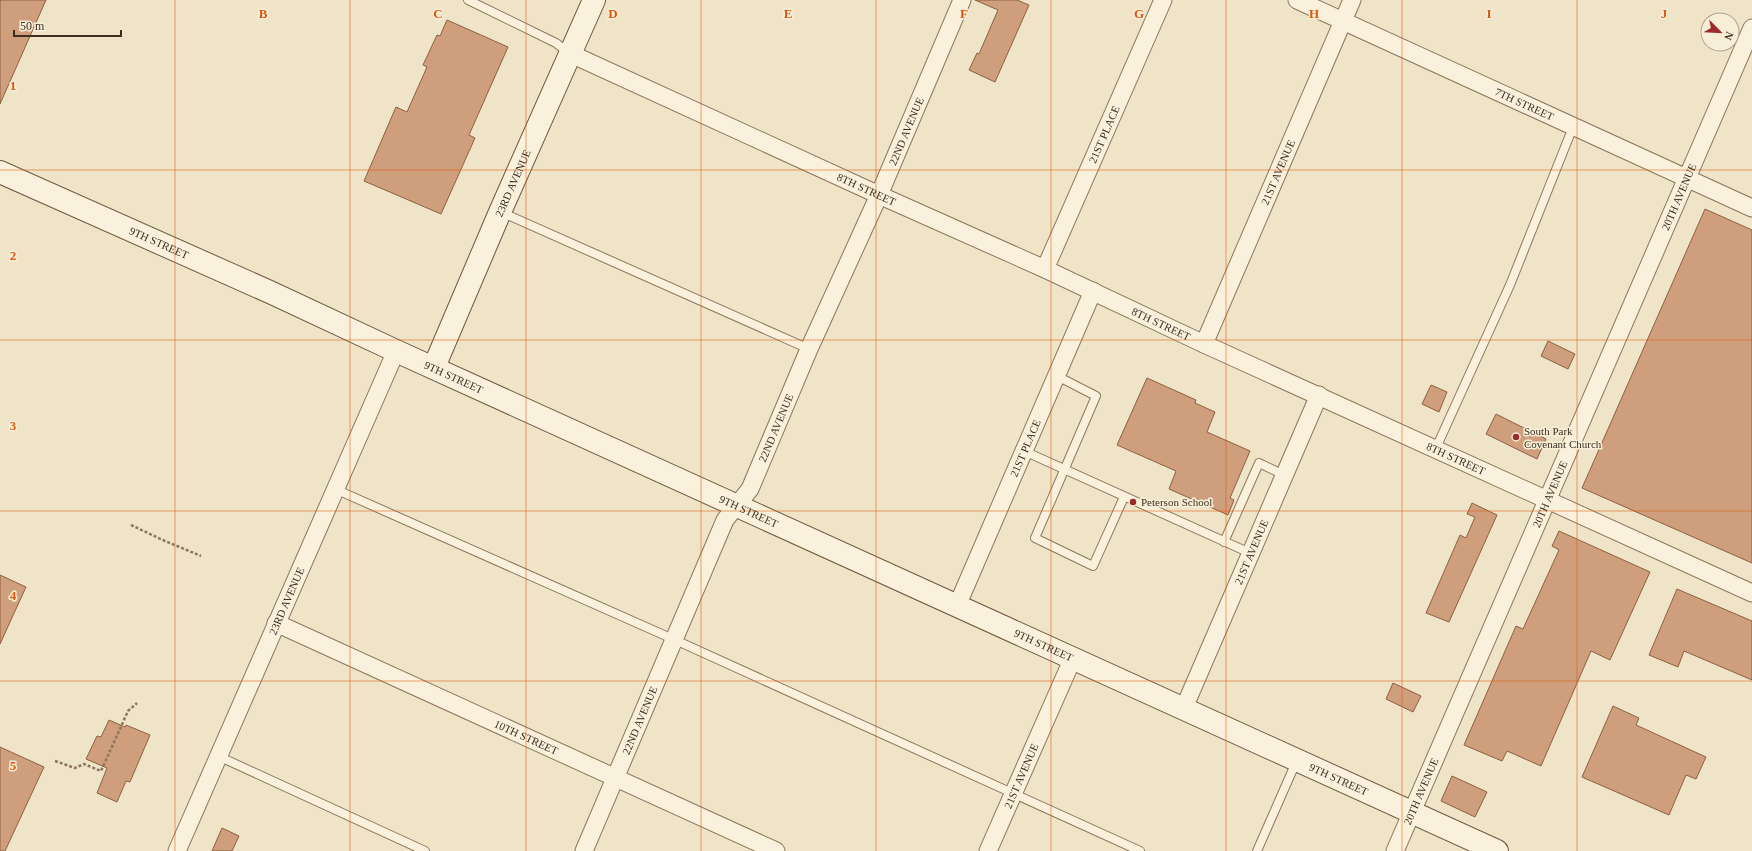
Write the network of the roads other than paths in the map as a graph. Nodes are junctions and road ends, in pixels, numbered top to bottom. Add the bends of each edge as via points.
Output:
1 (468, 0) edge
2 (594, 0) edge
3 (962, 0) edge
4 (1163, 0) edge
5 (1297, 0) edge
6 (1352, 0) edge
7 (1343, 21) junction
8 (1752, 28) edge
9 (571, 54) junction
10 (1573, 127) junction
11 (0, 172) edge
12 (1687, 179) junction
13 (879, 195) junction
14 (1752, 208) edge
15 (500, 212) junction
16 (1045, 269) junction
17 (1093, 291) junction
18 (1204, 344) junction
19 (809, 350) junction
20 (396, 351) junction
21 (434, 367) junction
22 (1057, 376) junction
23 (1319, 395) junction
24 (1436, 448) junction
25 (1024, 451) junction
26 (1064, 470) junction
27 (1284, 475) junction
28 (335, 489) junction
29 (1124, 497) junction
30 (1548, 499) junction
31 (737, 505) junction
32 (1224, 542) junction
33 (1250, 553) junction
34 (1752, 593) edge
35 (957, 606) junction
36 (276, 623) junction
37 (673, 639) junction
38 (1073, 658) junction
39 (1184, 708) junction
40 (218, 756) junction
41 (1297, 760) junction
42 (616, 778) junction
43 (1014, 794) junction
44 (1412, 812) junction
45 (177, 851) edge
46 (425, 851) edge
47 (584, 851) edge
48 (776, 851) edge
49 (988, 851) edge
50 (1140, 851) edge
51 (1257, 851) edge
52 (1395, 851) edge
53 (1497, 851) edge

1 - 9 lane via 556,43
2 - 9 street, 23RD AVENUE
3 - 13 street, 22ND AVENUE
4 - 16 street, 21ST PLACE
5 - 7 street, 7TH STREET
6 - 7 street, 21ST AVENUE
7 - 10 street, 7TH STREET
7 - 18 street, 21ST AVENUE
8 - 12 street, 20TH AVENUE
9 - 13 street, 8TH STREET
9 - 15 street, 23RD AVENUE
10 - 12 street, 7TH STREET
10 - 24 lane via 1510,285
11 - 20 street, 9TH STREET
12 - 14 street, 7TH STREET
12 - 30 street, 20TH AVENUE
13 - 16 street, 8TH STREET
13 - 19 street, 22ND AVENUE
15 - 19 lane
15 - 21 street, 23RD AVENUE
16 - 17 street, 8TH STREET
17 - 18 street, 8TH STREET
17 - 22 street, 21ST PLACE
18 - 23 street, 8TH STREET
19 - 31 street, 22ND AVENUE via 750,489
20 - 21 street, 9TH STREET
20 - 28 street, 23RD AVENUE
21 - 31 street, 9TH STREET
22 - 25 street, 21ST PLACE
22 - 26 lane via 1096,396
23 - 24 street, 8TH STREET
23 - 27 street, 21ST AVENUE
24 - 30 street, 8TH STREET
25 - 26 lane
25 - 35 street, 21ST PLACE
26 - 29 lane
26 - 29 lane via 1035,538 1093,566
27 - 32 lane via 1259,463
27 - 33 street, 21ST AVENUE
28 - 36 street, 23RD AVENUE
28 - 37 lane
29 - 32 lane
30 - 34 street, 8TH STREET
30 - 44 street, 20TH AVENUE
31 - 35 street, 9TH STREET
31 - 37 street, 22ND AVENUE via 725,520
32 - 33 lane
33 - 39 street, 21ST AVENUE
35 - 38 street, 9TH STREET
36 - 40 street, 23RD AVENUE
36 - 42 street, 10TH STREET
37 - 42 street, 22ND AVENUE
37 - 43 lane
38 - 39 street, 9TH STREET
38 - 43 street, 21ST AVENUE
39 - 41 street, 9TH STREET
40 - 45 street, 23RD AVENUE
40 - 46 lane
41 - 44 street, 9TH STREET
41 - 51 lane
42 - 47 street, 22ND AVENUE
42 - 48 street, 10TH STREET
43 - 49 street, 21ST AVENUE
43 - 50 lane
44 - 52 street, 20TH AVENUE
44 - 53 street, 9TH STREET

